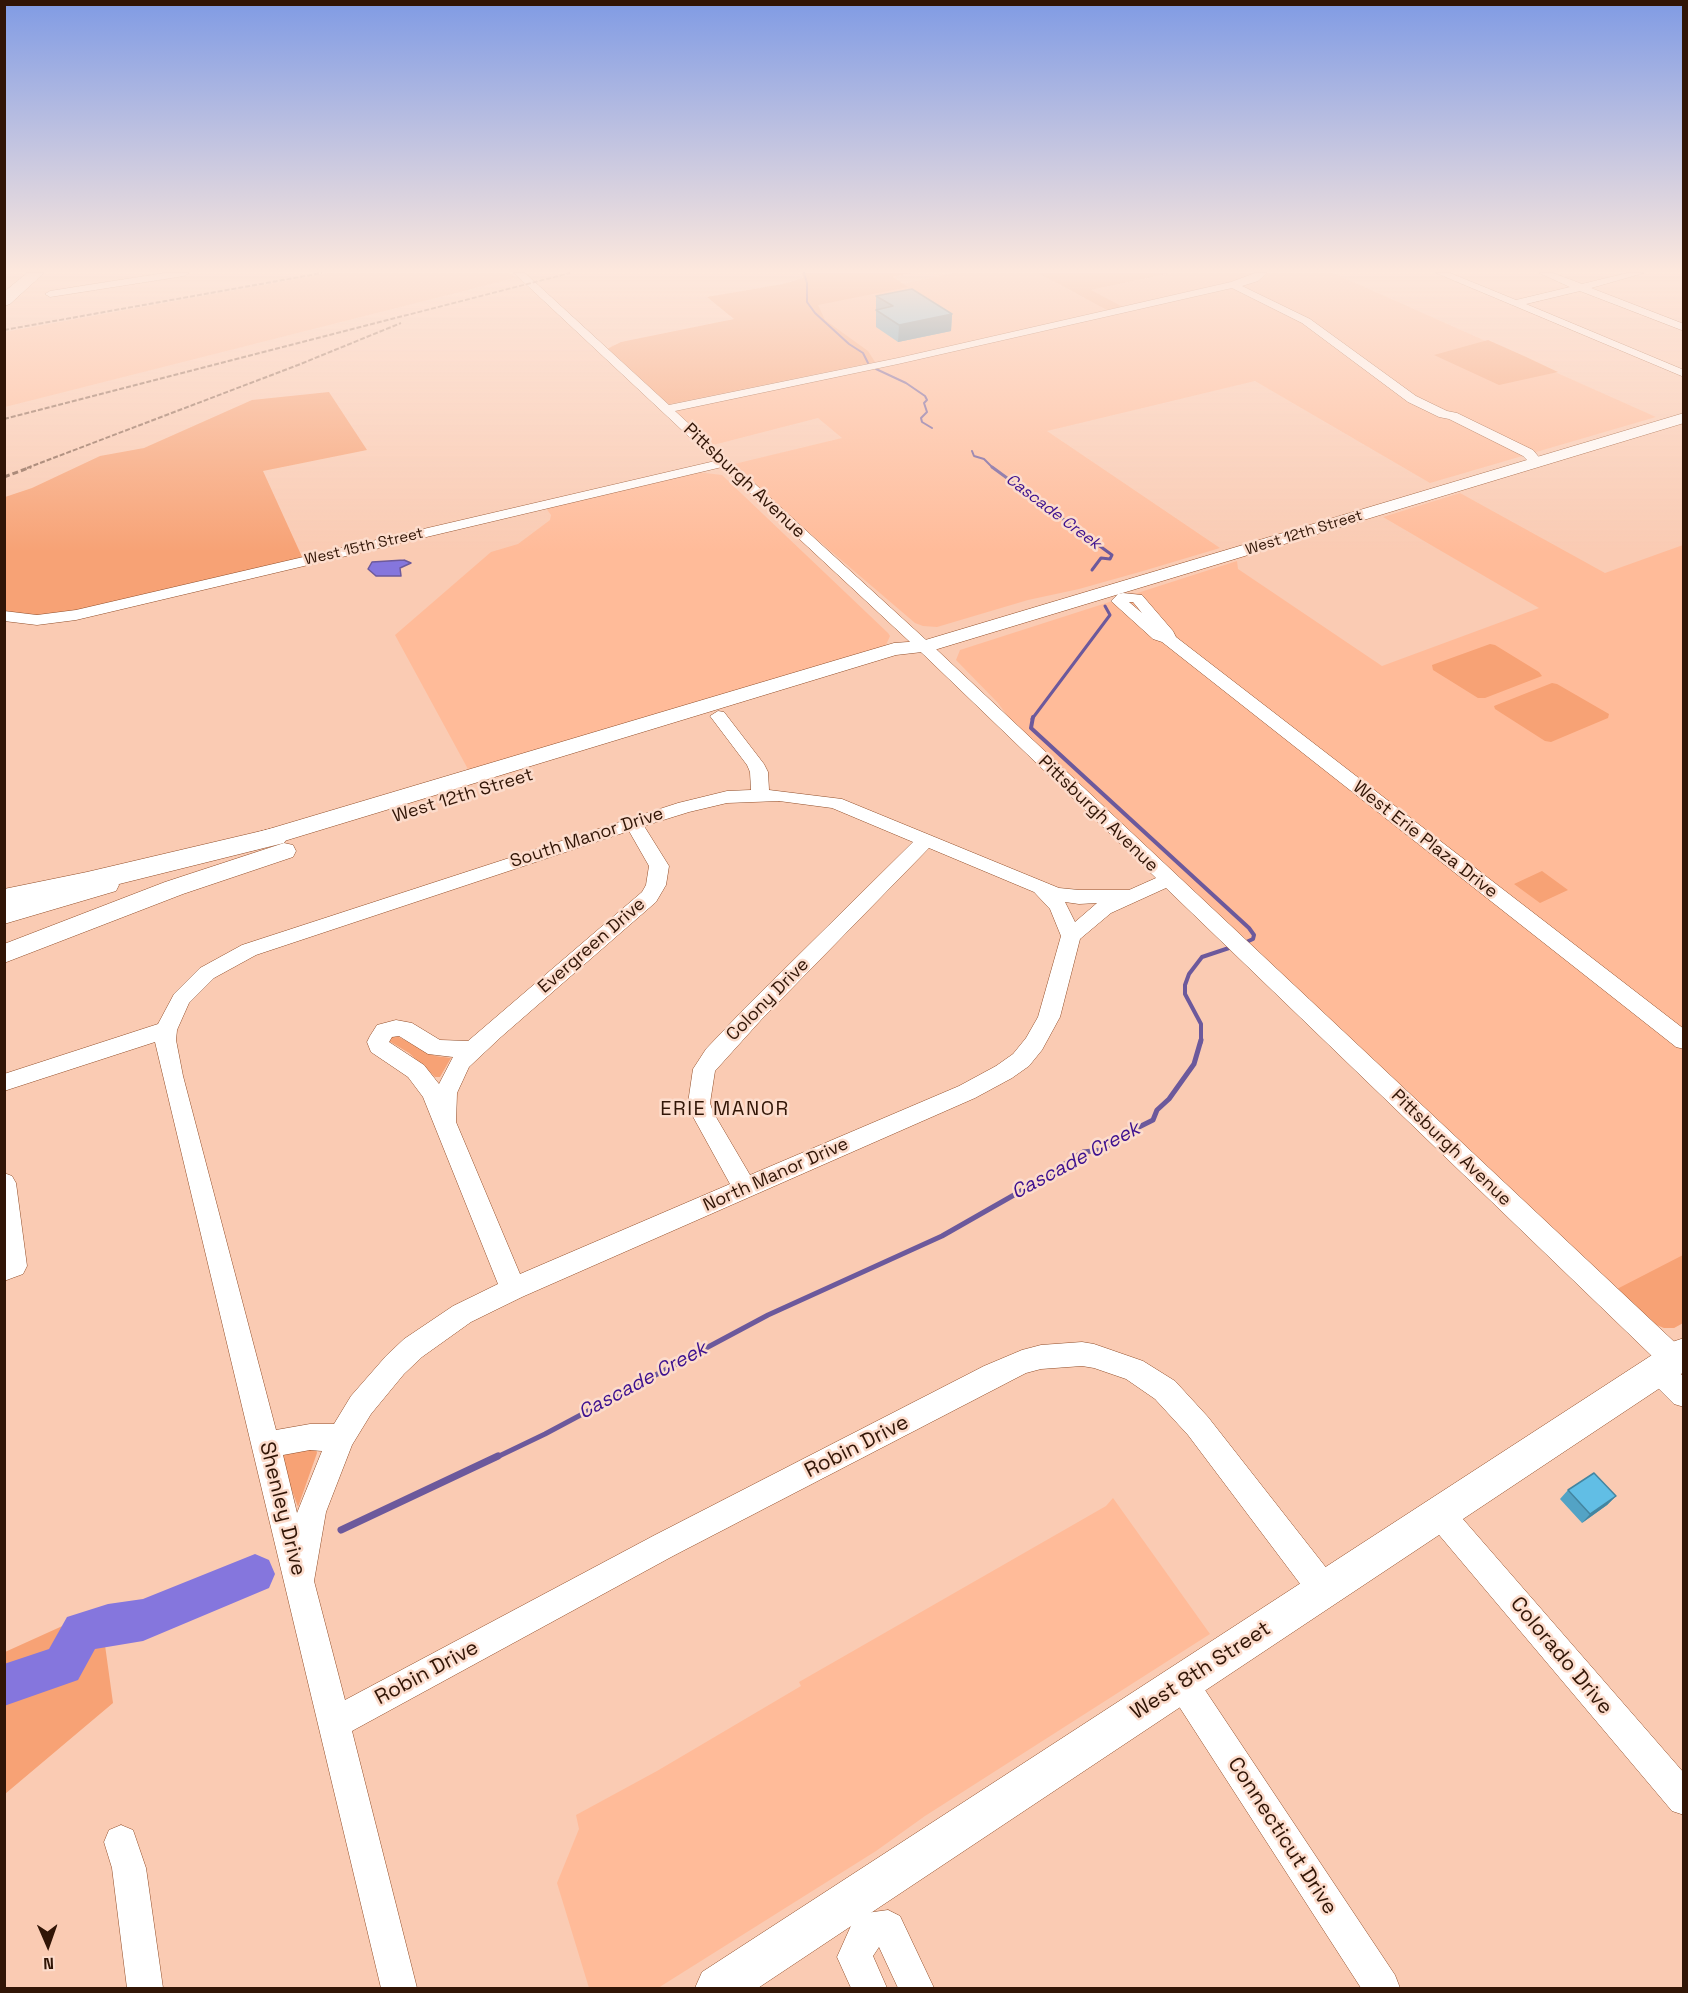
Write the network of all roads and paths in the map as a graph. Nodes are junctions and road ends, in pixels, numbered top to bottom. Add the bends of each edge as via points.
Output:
1 (620, 366) edge
2 (874, 366) edge
3 (1367, 366) edge
4 (1664, 366) edge
5 (1683, 374) edge
6 (666, 409) junction
7 (1683, 418) edge
8 (1537, 462) junction
9 (723, 463) junction
10 (1119, 593) junction
11 (4, 616) edge
12 (924, 647) junction
13 (718, 716) junction
14 (760, 794) junction
15 (633, 823) junction
16 (274, 837) junction
17 (926, 840) junction
18 (1168, 880) junction
19 (1039, 888) junction
20 (1128, 896) junction
21 (4, 899) edge
22 (4, 915) edge
23 (1071, 936) junction
24 (4, 954) edge
25 (166, 1030) junction
26 (1683, 1041) edge
27 (473, 1050) junction
28 (4, 1083) edge
29 (445, 1122) junction
30 (4, 1183) edge
31 (745, 1188) junction
32 (9, 1268) edge
33 (513, 1289) junction
34 (1675, 1369) edge
35 (341, 1438) junction
36 (265, 1445) junction
37 (1439, 1513) junction
38 (301, 1584) junction
39 (1324, 1590) junction
40 (1182, 1683) junction
41 (333, 1724) junction
42 (1683, 1799) edge
43 (121, 1842) dead end
44 (860, 1916) junction
45 (146, 1989) edge
46 (399, 1989) edge
47 (718, 1989) edge
48 (868, 1989) edge
49 (916, 1989) edge
50 (1382, 1989) edge

1 - 6 street, Pittsburgh Avenue
2 - 6 street
3 - 8 street via 1445,418
4 - 5 street
6 - 9 street, Pittsburgh Avenue
7 - 8 main road, West 12th Street
8 - 10 main road, West 12th Street
9 - 11 street, West 15th Street via 76,615 37,620
9 - 12 street, Pittsburgh Avenue
10 - 12 main road, West 12th Street
10 - 26 street, West Erie Plaza Drive via 1137,598 1168,634 1168,639
12 - 13 main road, West 12th Street via 904,659
12 - 16 main road, West 12th Street via 894,649
12 - 18 street, Pittsburgh Avenue
13 - 14 street via 755,764
13 - 24 main road, West 12th Street via 227,869
14 - 15 street, South Manor Drive via 696,803
14 - 17 street, South Manor Drive via 836,803
15 - 25 street, South Manor Drive via 241,954 200,978 181,999
15 - 27 street, Evergreen Drive via 660,866 649,897
16 - 21 highway
16 - 22 main road, West 12th Street
17 - 19 street, South Manor Drive
17 - 31 street, Colony Drive via 714,1054 704,1069 699,1103 702,1113
18 - 20 street
18 - 34 street, Pittsburgh Avenue
19 - 20 street, South Manor Drive via 1079,897
19 - 23 street, South Manor Drive via 1054,901
20 - 23 street via 1104,908
23 - 31 street, North Manor Drive via 1049,1017 1021,1060 967,1092
25 - 28 street
25 - 36 street, Shenley Drive via 172,1076
27 - 29 street, Evergreen Drive via 449,1083
27 - 29 street, Evergreen Drive via 436,1048 396,1028 385,1031 379,1039 379,1046 423,1078
29 - 33 street, Evergreen Drive
30 - 32 street
31 - 33 street, North Manor Drive
33 - 35 street, North Manor Drive via 462,1314 414,1348 362,1405
34 - 37 main road, West 8th Street
35 - 36 street via 310,1437
35 - 38 street, North Manor Drive via 312,1512
36 - 38 street, Shenley Drive
37 - 39 main road, West 8th Street
37 - 42 street, Colorado Drive
38 - 41 street, Shenley Drive
39 - 40 main road, West 8th Street
39 - 41 street, Robin Drive via 1198,1426 1165,1390 1134,1370 1094,1356 1041,1357 1000,1372 663,1546
40 - 44 main road, West 8th Street
40 - 50 street, Connecticut Drive
41 - 46 street, Shenley Drive
43 - 45 street via 129,1868
44 - 47 main road, West 8th Street
44 - 48 street via 855,1957
44 - 49 street via 888,1928

